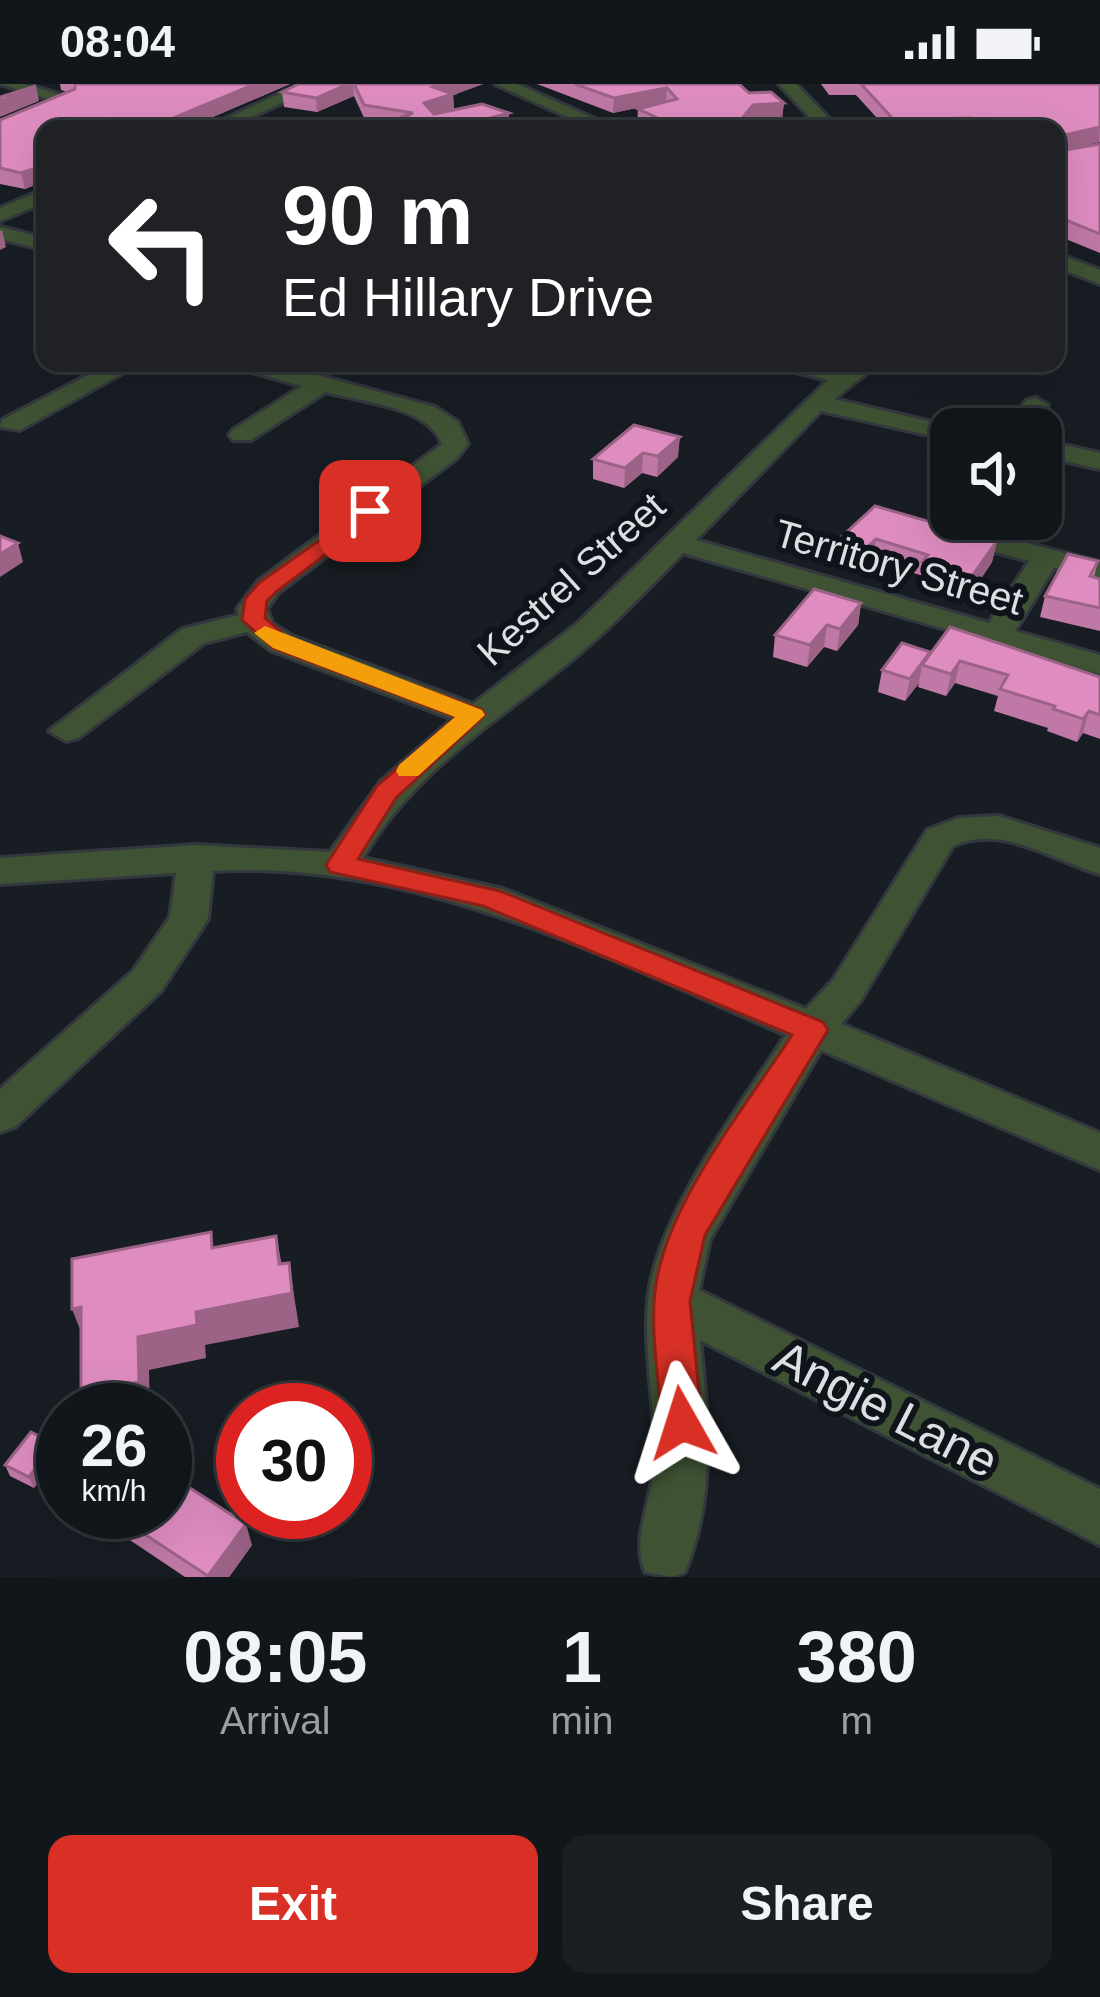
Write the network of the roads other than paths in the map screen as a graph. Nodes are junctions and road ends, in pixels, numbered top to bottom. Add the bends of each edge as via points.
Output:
1 (5, 84) edge
2 (314, 84) edge
3 (502, 84) edge
4 (787, 84) edge
5 (538, 96) junction
6 (503, 104) dead end
7 (631, 117) dead end
8 (235, 120) edge
9 (589, 120) edge
10 (621, 120) edge
11 (821, 120) edge
12 (0, 128) edge
13 (36, 199) edge
14 (0, 214) edge
15 (0, 233) edge
16 (36, 242) edge
17 (1065, 263) edge
18 (1100, 278) edge
19 (112, 372) edge
20 (257, 372) edge
21 (854, 372) edge
22 (322, 384) junction
23 (815, 402) junction
24 (11, 425) dead end
25 (930, 427) edge
26 (242, 434) dead end
27 (1062, 453) edge
28 (1100, 461) edge
29 (982, 540) edge
30 (677, 543) junction
31 (1046, 557) junction
32 (1100, 572) edge
33 (254, 620) junction
34 (996, 636) junction
35 (1100, 665) edge
36 (473, 715) junction
37 (66, 731) dead end
38 (196, 857) junction
39 (1100, 862) edge
40 (340, 865) junction
41 (0, 872) edge
42 (812, 1030) junction
43 (0, 1115) edge
44 (1100, 1152) edge
45 (672, 1301) junction
46 (1100, 1518) edge
47 (664, 1552) dead end

1 - 12 street via 68,99
2 - 8 street
3 - 5 street
4 - 11 street
5 - 6 street
5 - 9 street
7 - 10 street
13 - 14 street
15 - 16 street
17 - 18 street
19 - 24 street
20 - 22 street
21 - 23 street, Kestrel Street
22 - 26 street
22 - 33 street via 441,419 455,444 268,587 256,599
23 - 25 street
23 - 30 street, Kestrel Street
27 - 28 street
29 - 31 street
30 - 34 street, Territory Street
30 - 36 street, Kestrel Street via 543,669
31 - 32 street
31 - 34 street
33 - 36 street via 281,644
33 - 37 street via 193,636
34 - 35 street, Territory Street
36 - 40 street, Kestrel Street via 386,792
38 - 40 street
38 - 41 street
38 - 43 street via 188,919 147,981
39 - 42 street via 1000,827 954,828
40 - 42 street via 490,898
42 - 44 street
42 - 45 street via 712,1187 688,1234
45 - 46 street, Angie Lane
45 - 47 street via 680,1484

